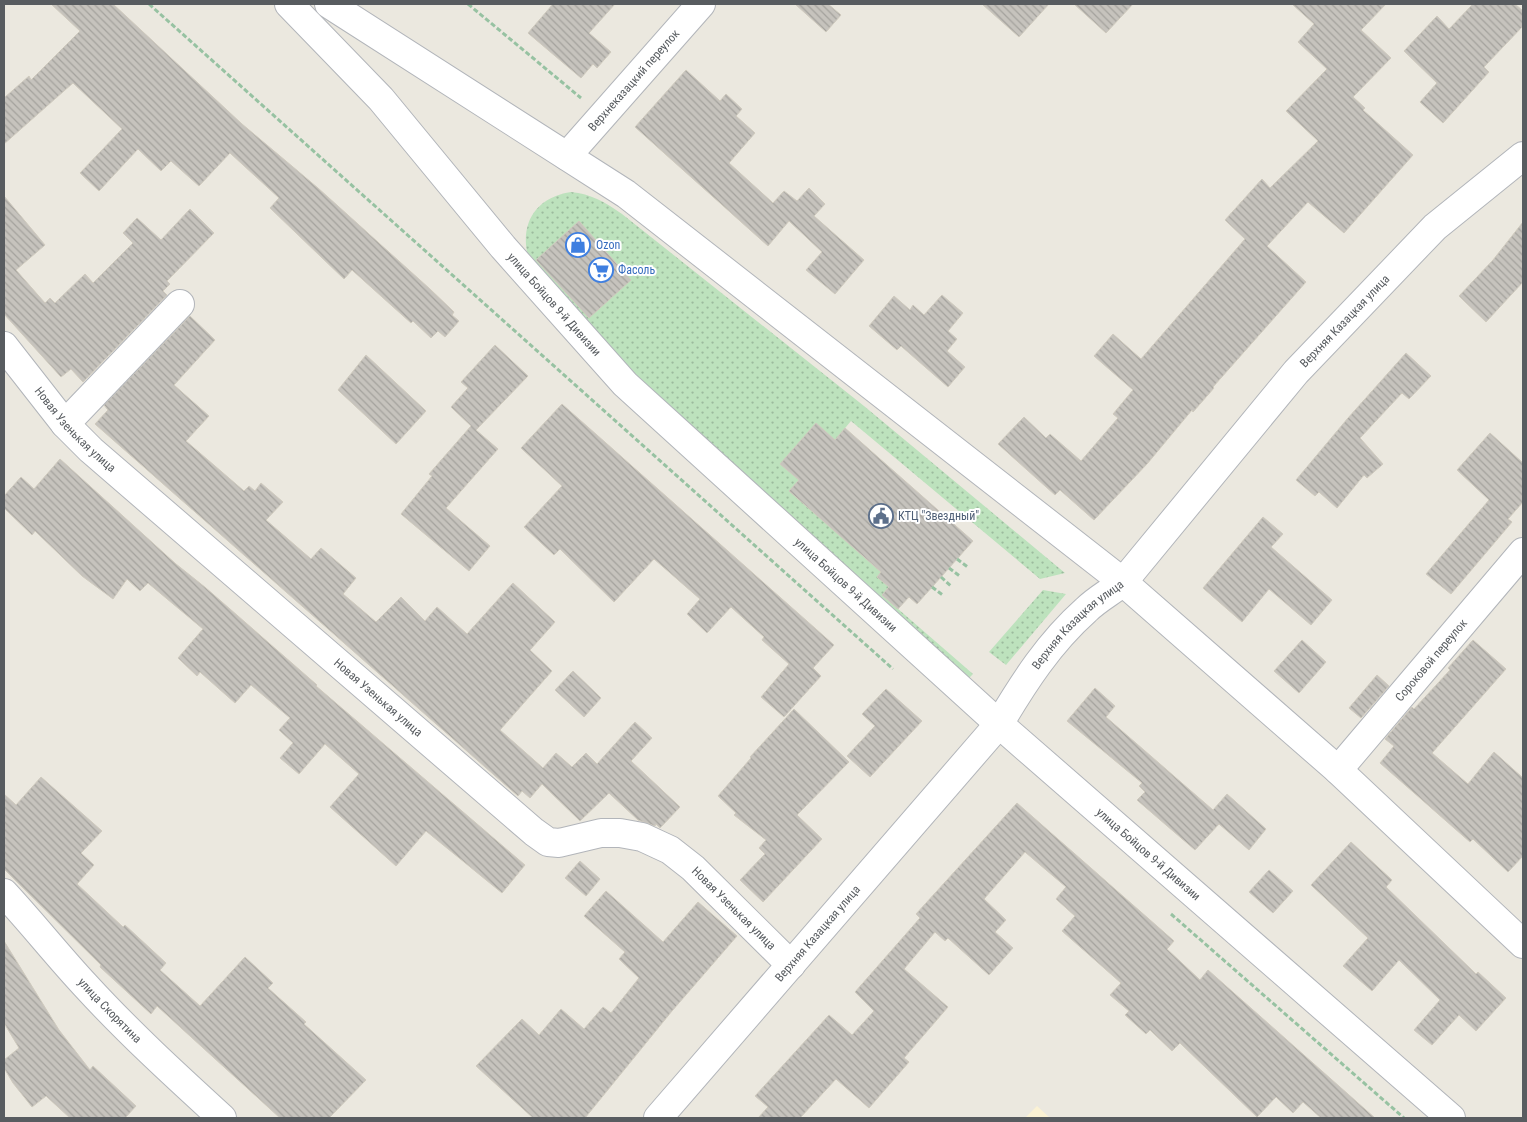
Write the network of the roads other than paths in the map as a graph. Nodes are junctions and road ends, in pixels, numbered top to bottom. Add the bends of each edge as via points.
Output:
1 (289, 4) edge
2 (329, 4) edge
3 (701, 4) edge
4 (567, 156) junction
5 (1523, 156) edge
6 (180, 304) dead end
7 (4, 346) edge
8 (65, 424) junction
9 (1523, 554) edge
10 (1123, 582) junction
11 (999, 724) junction
12 (1338, 770) junction
13 (4, 894) edge
14 (1523, 944) edge
15 (791, 965) junction
16 (222, 1118) edge
17 (658, 1118) edge
18 (1450, 1118) edge

1 - 11 street, улица Бойцов 9-й Дивизии via 381,99 503,247 626,384
2 - 4 street
3 - 4 street, Верхнеказацкий переулок
4 - 10 street via 626,194
5 - 10 street, Верхняя Казацкая улица via 1435,227 1296,372
6 - 8 street
7 - 8 street, Новая Узенькая улица
8 - 15 street, Новая Узенькая улица via 91,450 534,832 548,842 559,843 601,833 620,833 642,837 670,850 693,868
9 - 12 street, Сороковой переулок
10 - 11 street, Верхняя Казацкая улица via 1087,608 1051,645 1020,687
10 - 12 street
11 - 15 street, Верхняя Казацкая улица
11 - 18 street, улица Бойцов 9-й Дивизии
12 - 14 street
13 - 16 street, улица Скорятина via 140,1043
15 - 17 street, Верхняя Казацкая улица

